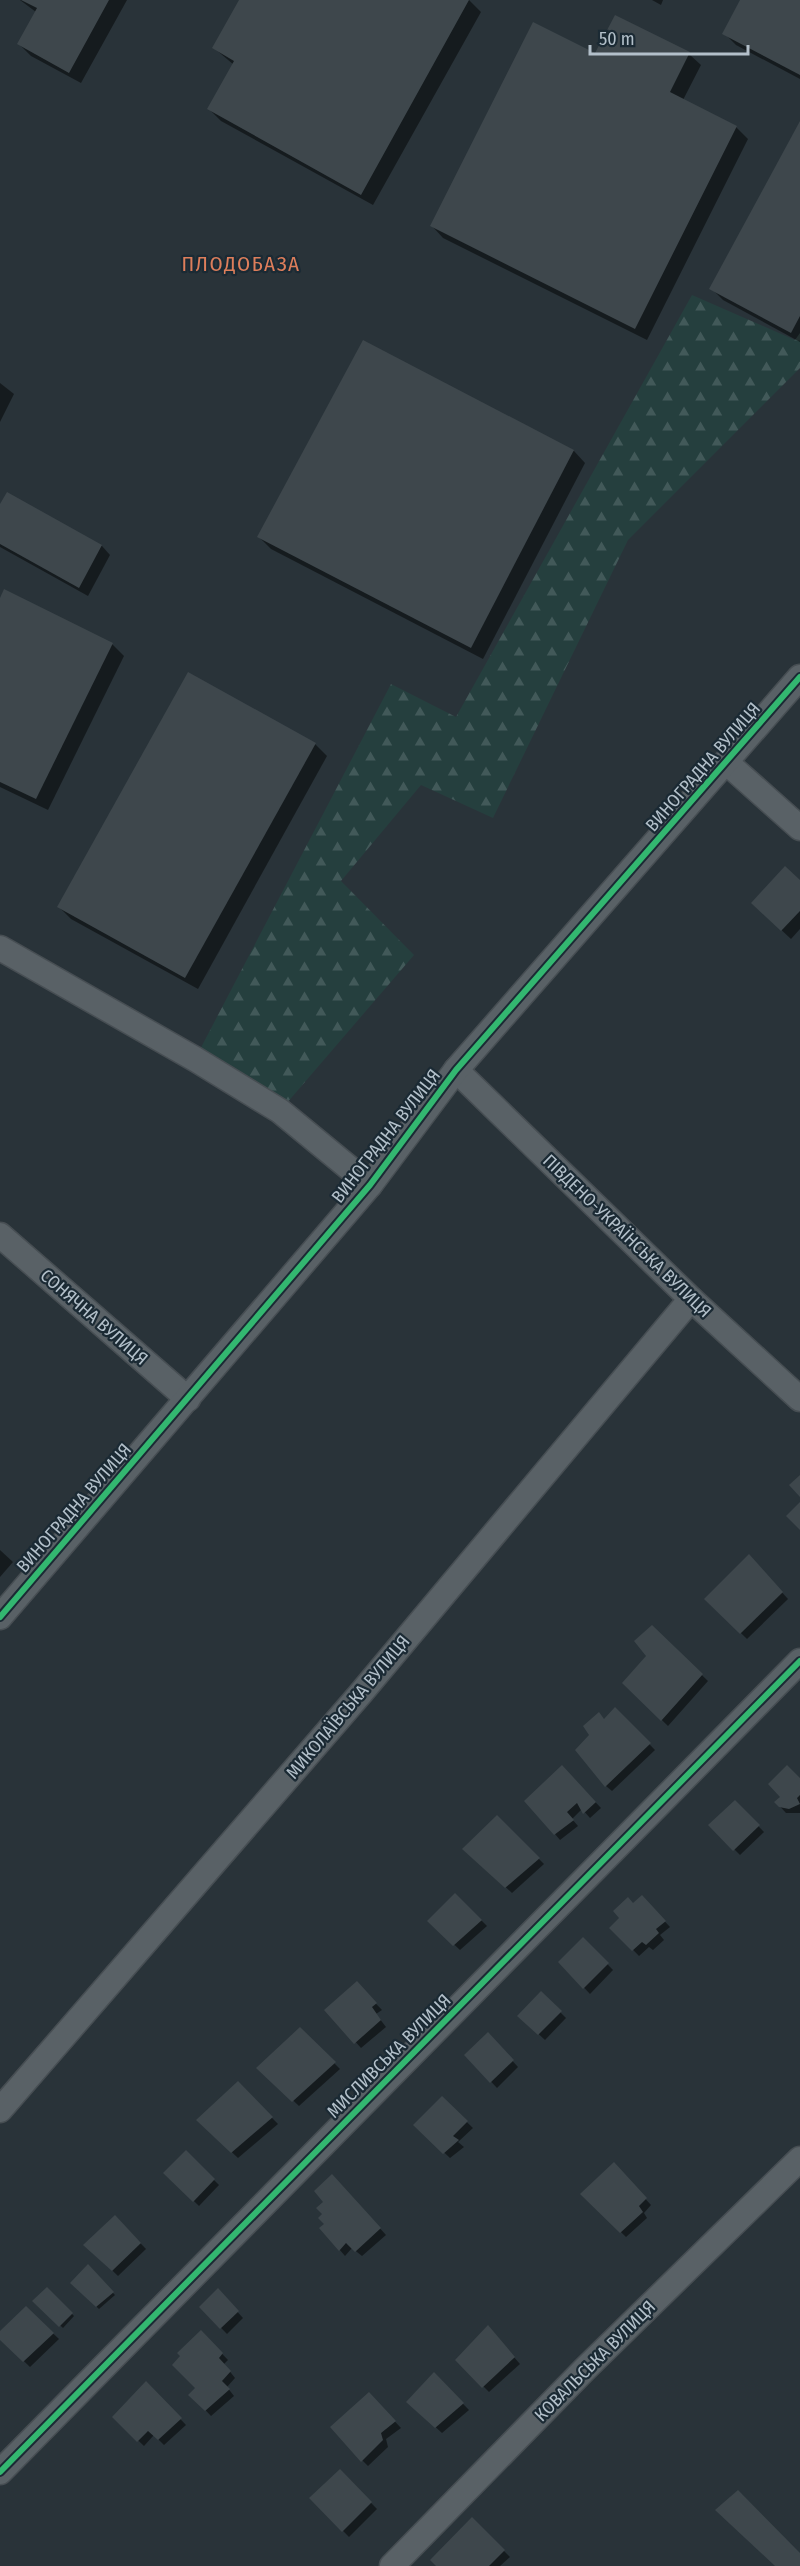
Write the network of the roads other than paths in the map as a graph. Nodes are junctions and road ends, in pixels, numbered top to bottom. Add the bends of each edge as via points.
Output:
1 (800, 677) edge
2 (727, 763) junction
3 (800, 828) edge
4 (0, 948) edge
5 (456, 1070) junction
6 (370, 1185) junction
7 (0, 1235) edge
8 (691, 1299) junction
9 (188, 1399) junction
10 (800, 1399) edge
11 (0, 1617) edge
12 (800, 1661) edge
13 (0, 2110) edge
14 (800, 2158) edge
15 (0, 2472) edge
16 (392, 2566) edge

1 - 2 street, ВИНОГРАДНА ВУЛИЦЯ
2 - 3 street
2 - 5 street, ВИНОГРАДНА ВУЛИЦЯ
4 - 6 street via 280,1111
5 - 6 street, ВИНОГРАДНА ВУЛИЦЯ
5 - 8 street, ПІВДЕНО-УКРАЇНСЬКА ВУЛИЦЯ
6 - 9 street, ВИНОГРАДНА ВУЛИЦЯ
7 - 9 street, СОНЯЧНА ВУЛИЦЯ
8 - 10 street, ПІВДЕНО-УКРАЇНСЬКА ВУЛИЦЯ
8 - 13 street, МИКОЛАЇВСЬКА ВУЛИЦЯ via 361,1693
9 - 11 street, ВИНОГРАДНА ВУЛИЦЯ
12 - 15 street, МИСЛИВСЬКА ВУЛИЦЯ
14 - 16 street, КОВАЛЬСЬКА ВУЛИЦЯ

